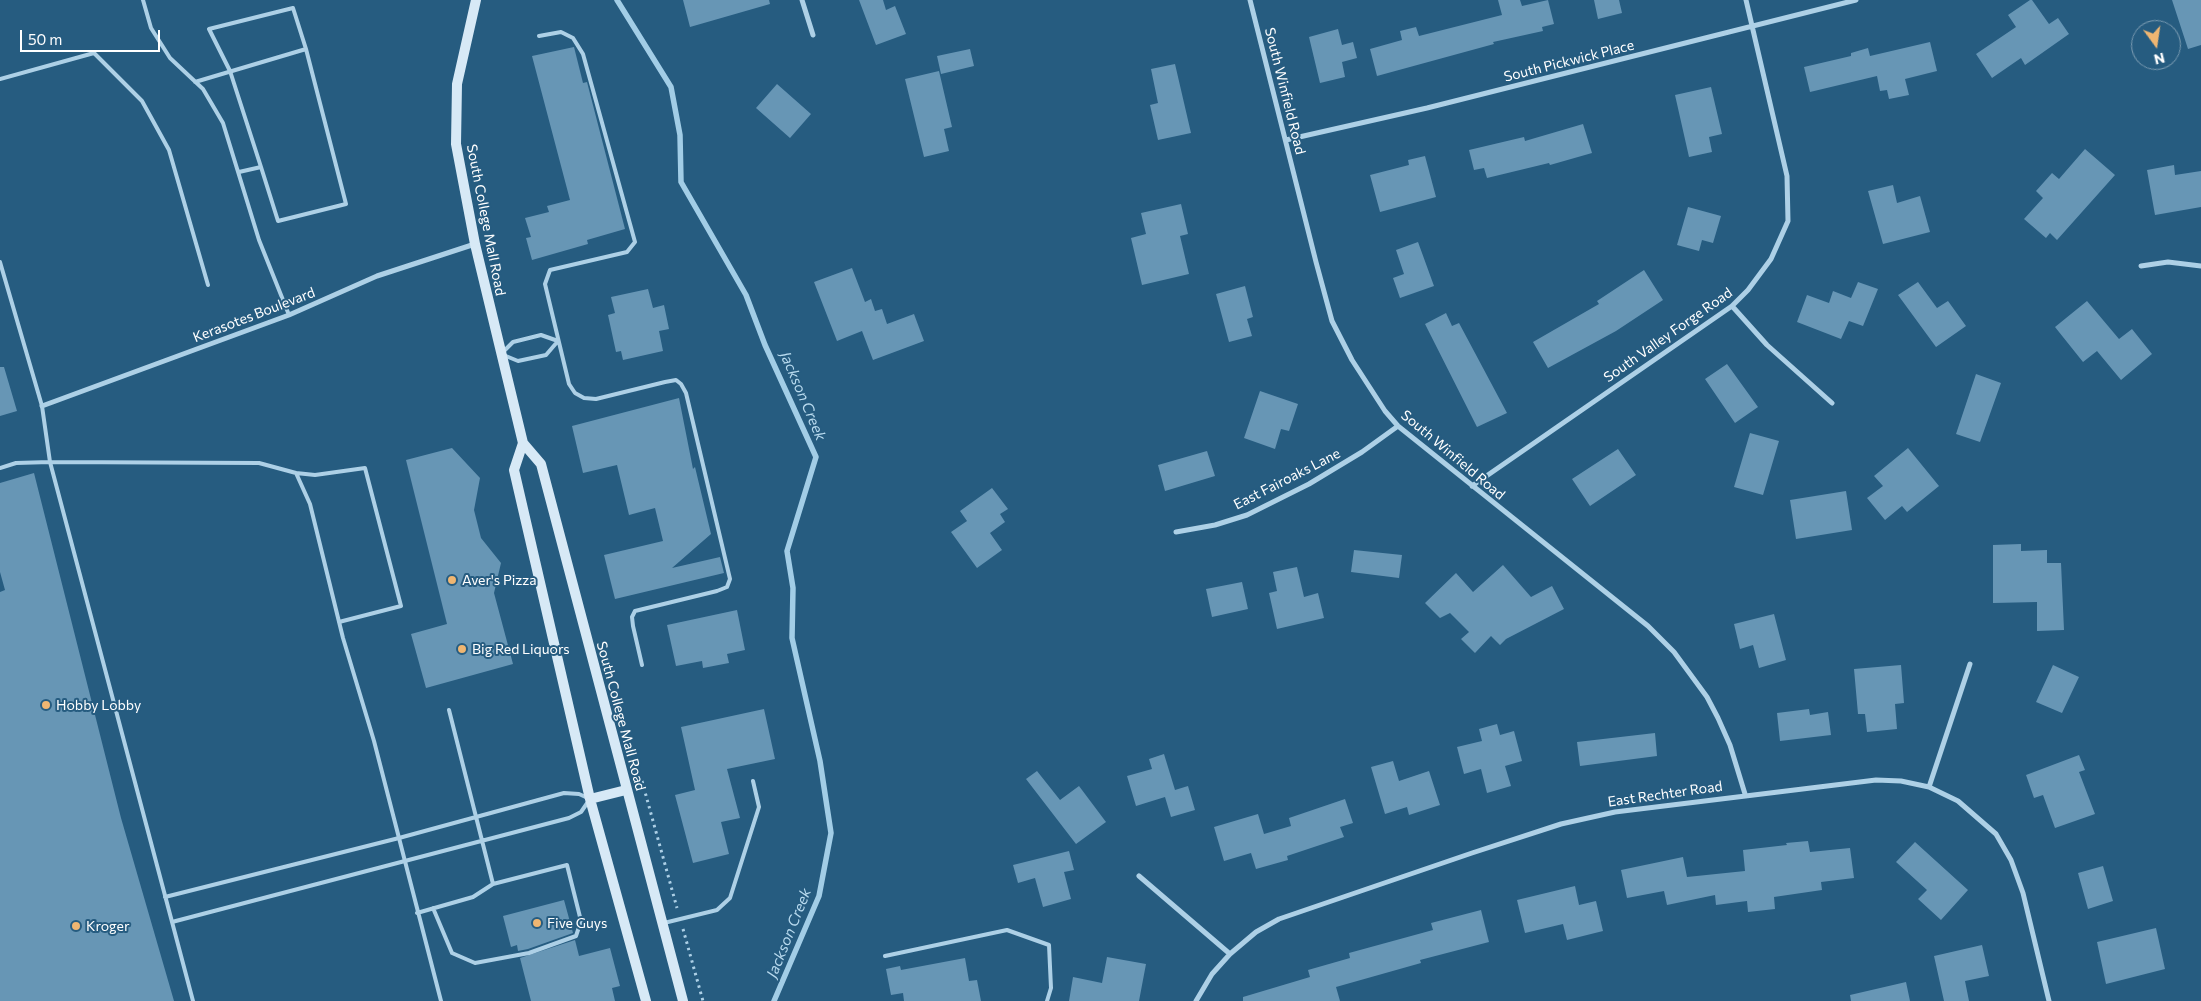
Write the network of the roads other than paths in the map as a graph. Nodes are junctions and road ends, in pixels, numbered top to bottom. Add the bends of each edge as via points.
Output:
1 (143, 0) edge
2 (476, 0) edge
3 (802, 0) edge
4 (1250, 0) edge
5 (1746, 0) edge
6 (1856, 0) edge
7 (1753, 25) junction
8 (814, 35) dead end
9 (539, 36) dead end
10 (306, 49) junction
11 (230, 71) junction
12 (0, 79) edge
13 (195, 82) junction
14 (1286, 140) junction
15 (261, 167) junction
16 (239, 172) junction
17 (475, 244) junction
18 (0, 262) edge
19 (2141, 266) dead end
20 (2201, 266) edge
21 (208, 285) dead end
22 (1732, 306) junction
23 (289, 315) junction
24 (558, 341) junction
25 (501, 354) junction
26 (1832, 403) dead end
27 (42, 406) junction
28 (1398, 426) junction
29 (523, 443) junction
30 (50, 462) junction
31 (0, 468) edge
32 (296, 473) junction
33 (1472, 486) junction
34 (1176, 532) dead end
35 (339, 622) junction
36 (1970, 664) dead end
37 (642, 665) dead end
38 (449, 710) dead end
39 (754, 781) dead end
40 (1929, 787) junction
41 (626, 790) junction
42 (1745, 794) junction
43 (590, 799) junction
44 (477, 816) junction
45 (399, 838) junction
46 (482, 840) junction
47 (406, 860) junction
48 (1139, 876) dead end
49 (493, 884) junction
50 (164, 896) junction
51 (434, 908) junction
52 (417, 913) junction
53 (172, 922) junction
54 (662, 924) junction
55 (1230, 954) junction
56 (885, 956) dead end
57 (193, 1001) edge
58 (441, 1001) edge
59 (646, 1001) edge
60 (683, 1001) edge
61 (1047, 1001) edge
62 (1196, 1001) edge
63 (2049, 1001) edge

1 - 13 lane via 151,28 170,58
2 - 17 main road, South College Mall Road via 457,84 456,144
3 - 8 street
4 - 14 street, South Winfield Road
5 - 7 street, South Valley Forge Road
6 - 7 street, South Pickwick Place
7 - 14 street, South Pickwick Place via 1427,108
7 - 22 street, South Valley Forge Road via 1783,153 1789,210 1788,221 1771,259
9 - 24 lane via 561,32 573,38 583,54 635,242 627,252 550,270 545,284
10 - 11 lane
10 - 11 lane via 293,8 209,29
10 - 15 lane via 346,204 278,221
11 - 13 lane
11 - 15 lane
12 - 21 lane via 94,53 142,101 169,150
13 - 16 lane via 203,89 223,123
14 - 28 street, South Winfield Road via 1335,328 1356,367
15 - 16 lane
16 - 23 lane via 259,240
17 - 23 street, Kerasotes Boulevard via 377,276
17 - 25 main road, South College Mall Road
18 - 27 lane
19 - 20 street via 2168,262
22 - 26 street via 1767,346
22 - 33 street, South Valley Forge Road
23 - 27 street, Kerasotes Boulevard
24 - 25 lane via 541,335 514,342
24 - 25 lane via 546,355 518,361
24 - 37 lane via 569,384 584,398 596,399 676,380 686,393 730,579 727,587 717,591 635,611 632,626
25 - 29 main road, South College Mall Road
27 - 30 lane
28 - 33 street, South Winfield Road
28 - 34 street, East Fairoaks Lane via 1309,484 1247,515
29 - 41 main road, South College Mall Road via 541,464
29 - 43 main road via 514,470
30 - 31 lane
30 - 32 lane via 259,463
30 - 50 lane
32 - 35 lane via 310,504
32 - 35 lane via 315,475 365,468 401,606
33 - 42 street, South Winfield Road via 1648,626 1674,652 1711,704 1730,745
35 - 45 lane
36 - 40 street
38 - 44 lane
39 - 54 lane via 759,806 730,898 717,910
40 - 42 street, East Rechter Road via 1876,780
40 - 63 street, East Rechter Road via 1972,812 1996,834 2007,852 2023,893
41 - 43 main road
41 - 54 main road, South College Mall Road
42 - 55 street, East Rechter Road via 1641,807 1561,824 1295,912 1256,932
43 - 44 lane via 564,793
43 - 46 lane via 581,812 569,818
43 - 59 main road
44 - 45 lane
44 - 46 lane
45 - 47 lane
45 - 50 lane
46 - 47 lane
46 - 49 lane
47 - 52 lane
47 - 53 lane
48 - 55 street
49 - 51 lane via 473,897
49 - 51 lane via 567,864 581,921 576,936 529,953 475,963 452,953
50 - 53 lane
51 - 52 lane
52 - 58 lane
53 - 57 lane
54 - 60 main road, South College Mall Road
55 - 62 street, East Rechter Road via 1212,974
56 - 61 lane via 1007,930 1049,946 1051,988

